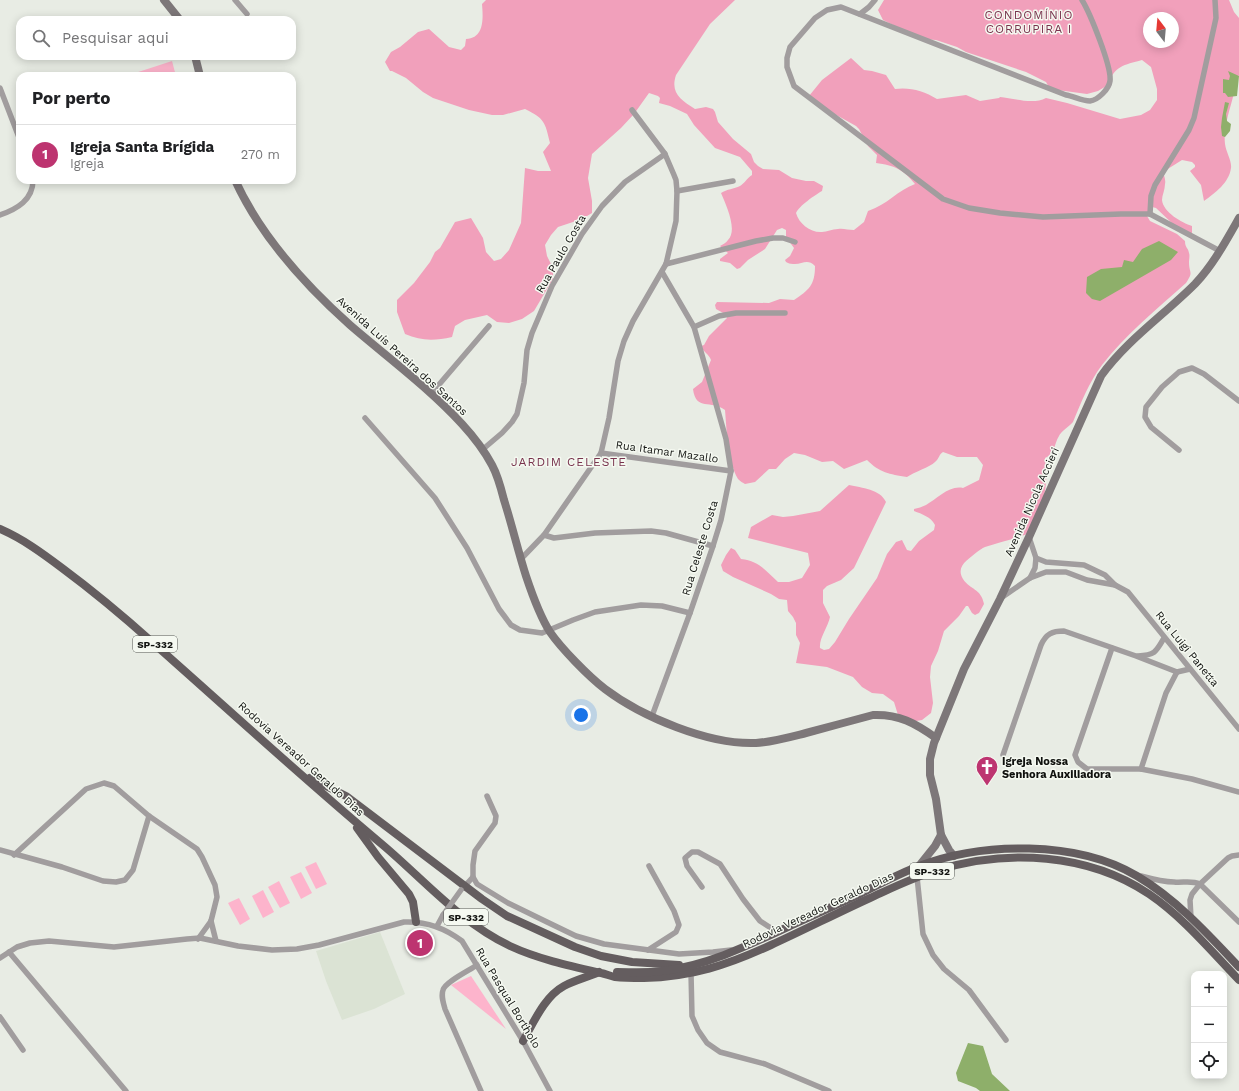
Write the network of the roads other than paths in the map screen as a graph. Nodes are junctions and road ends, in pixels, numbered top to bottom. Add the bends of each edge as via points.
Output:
1 (164, 0) edge
2 (235, 0) edge
3 (875, 0) edge
4 (1082, 0) edge
5 (1215, 0) edge
6 (247, 14) dead end
7 (860, 14) junction
8 (177, 16) edge
9 (196, 60) edge
10 (199, 72) edge
11 (0, 88) edge
12 (632, 110) dead end
13 (16, 130) edge
14 (665, 154) junction
15 (733, 181) dead end
16 (33, 184) edge
17 (237, 184) edge
18 (677, 191) junction
19 (1150, 214) junction
20 (0, 215) edge
21 (1239, 218) edge
22 (795, 242) dead end
23 (1220, 251) junction
24 (666, 264) junction
25 (662, 272) junction
26 (785, 313) dead end
27 (489, 326) dead end
28 (694, 327) junction
29 (431, 394) junction
30 (1239, 401) edge
31 (364, 418) dead end
32 (482, 450) junction
33 (1179, 450) dead end
34 (601, 453) junction
35 (731, 471) junction
36 (0, 529) edge
37 (544, 535) junction
38 (1029, 537) junction
39 (713, 546) junction
40 (1036, 558) junction
41 (521, 559) junction
42 (1030, 578) junction
43 (1115, 585) junction
44 (1000, 599) junction
45 (690, 613) junction
46 (549, 631) junction
47 (1164, 638) junction
48 (1112, 648) junction
49 (1136, 656) junction
50 (1190, 669) junction
51 (1177, 672) junction
52 (652, 716) junction
53 (1239, 729) edge
54 (936, 738) junction
55 (1003, 754) dead end
56 (1141, 769) junction
57 (300, 773) junction
58 (1239, 792) edge
59 (487, 796) dead end
60 (149, 816) junction
61 (351, 819) junction
62 (941, 835) junction
63 (0, 850) edge
64 (14, 855) junction
65 (954, 856) junction
66 (1239, 856) edge
67 (649, 866) dead end
68 (919, 866) junction
69 (1135, 875) junction
70 (473, 877) junction
71 (917, 877) junction
72 (1200, 884) junction
73 (702, 887) dead end
74 (463, 888) junction
75 (1191, 918) junction
76 (1238, 918) edge
77 (211, 921) junction
78 (416, 922) junction
79 (437, 926) junction
80 (777, 932) junction
81 (198, 938) junction
82 (216, 941) junction
83 (745, 948) junction
84 (647, 951) junction
85 (9, 952) junction
86 (0, 958) edge
87 (477, 965) junction
88 (1239, 967) edge
89 (691, 969) junction
90 (602, 973) junction
91 (1239, 980) edge
92 (0, 1017) edge
93 (1006, 1040) dead end
94 (523, 1041) junction
95 (23, 1050) dead end
96 (126, 1091) edge
97 (481, 1091) edge
98 (550, 1091) edge
99 (829, 1091) edge

1 - 8 street
2 - 6 street
3 - 7 street
4 - 7 street via 1111,79 1102,95 1089,101 1066,95
5 - 19 street via 1216,18 1194,118 1155,185 1151,196
7 - 19 street via 841,7 827,10 814,18 790,47 787,67 789,76 794,86 943,199 969,208 1043,217
9 - 10 street
11 - 13 street
12 - 14 street
14 - 18 street via 676,180
14 - 32 street, Rua Paulo Costa via 625,182 602,206 582,234 552,286 532,333 517,414 502,433
15 - 18 street
16 - 20 street via 29,196 22,203
17 - 29 street, Avenida Luís Pereira dos Santos via 259,223 282,256 314,292
18 - 24 street via 676,220
19 - 23 street
21 - 23 street, Avenida Nicola Accieri
22 - 24 street via 783,238 762,240
23 - 38 street, Avenida Nicola Accieri via 1196,283 1119,354 1101,376
24 - 25 street
25 - 28 street, Rua Celeste Costa
25 - 34 street via 624,341
26 - 28 street via 736,313 719,316
27 - 29 street
28 - 35 street, Rua Celeste Costa via 726,439
29 - 32 street, Avenida Luís Pereira dos Santos via 463,424
30 - 33 street via 1192,368 1179,372 1162,387 1146,407 1145,417 1152,427
31 - 46 street via 435,498 467,548 499,609 511,625 520,630 542,634
32 - 41 street, Avenida Luís Pereira dos Santos via 496,474
34 - 35 street, Rua Itamar Mazallo
34 - 37 street
35 - 39 street, Rua Celeste Costa
36 - 57 main road, Rodovia Vereador Geraldo Dias / SP-332 via 41,552 97,595
37 - 39 street via 554,538 595,533 652,531
37 - 41 street
38 - 40 street
38 - 44 street, Avenida Nicola Accieri
39 - 45 street, Rua Celeste Costa
40 - 42 street via 1036,568
40 - 43 street, Rua Luigi Panetta via 1046,562 1084,565 1106,575
41 - 46 street, Avenida Luís Pereira dos Santos via 534,599
42 - 43 street, Rua Luigi Panetta via 1058,571
42 - 44 street, Rua Luigi Panetta
43 - 47 street, Rua Luigi Panetta via 1128,592
44 - 54 street, Avenida Nicola Accieri via 964,669
45 - 46 street via 662,606 631,606 595,612
45 - 52 street, Rua Celeste Costa
46 - 52 street, Avenida Luís Pereira dos Santos via 603,687
47 - 49 street via 1157,651 1150,655
47 - 50 street, Rua Luigi Panetta
48 - 49 street
48 - 55 street via 1064,631 1049,634 1041,645
48 - 56 street via 1075,755 1078,762 1087,769
49 - 51 street
50 - 51 street
50 - 53 street, Rua Luigi Panetta
51 - 56 street via 1166,693
52 - 54 street, Avenida Luís Pereira dos Santos via 684,729 732,743 757,743 780,739 887,714 897,716
54 - 62 street, Avenida Nicola Accieri via 930,759 930,775
56 - 58 street
57 - 61 main road, Rodovia Vereador Geraldo Dias / SP-332
57 - 74 main road via 346,796
59 - 70 street via 496,816 495,823 476,851 472,865
60 - 64 street via 114,786 104,783 96,785 86,789
60 - 64 street via 133,870 125,880 103,881
60 - 77 street via 197,849 202,857 216,885 217,898
61 - 78 main road via 378,858 408,894 413,902
61 - 90 main road, Rodovia Vereador Geraldo Dias / SP-332 via 487,933 530,954
62 - 65 street, Avenida Nicola Accieri via 946,847
62 - 68 street
63 - 64 street
65 - 68 main road, Rodovia Vereador Geraldo Dias / SP-332
65 - 69 main road, Rodovia Vereador Geraldo Dias / SP-332 via 1012,848 1060,851 1109,862
66 - 72 street via 1228,858
67 - 84 street via 679,925 676,932
68 - 80 main road, Rodovia Vereador Geraldo Dias / SP-332
69 - 72 street via 1174,882 1194,881
69 - 75 main road, Rodovia Vereador Geraldo Dias / SP-332 via 1158,890
70 - 74 street
70 - 84 street via 477,884 508,903 576,936 604,944
71 - 89 main road, Rodovia Vereador Geraldo Dias / SP-332 via 732,962
71 - 91 main road, Rodovia Vereador Geraldo Dias / SP-332 via 958,865 1015,858 1058,860 1105,871 1151,895 1169,909
71 - 93 street via 923,934 933,955 944,969 969,990
72 - 75 street via 1190,900
72 - 76 street
73 - 80 street via 687,866 685,858 692,852 698,852 720,864 760,921
74 - 79 street, bridge
74 - 89 main road via 507,916 575,947 601,956 632,962
75 - 88 main road, Rodovia Vereador Geraldo Dias / SP-332
77 - 81 street
77 - 82 street
78 - 79 street, Rua Pasqual Bortholo
78 - 82 street, Rua Pasqual Bortholo via 404,922 297,949 272,950
79 - 87 street, Rua Pasqual Bortholo via 462,941
80 - 83 main road, Rodovia Vereador Geraldo Dias / SP-332
81 - 82 street, Rua Pasqual Bortholo
81 - 85 street, Rua Pasqual Bortholo via 114,947 50,941 30,943
83 - 84 street via 679,954
83 - 89 main road, Rodovia Vereador Geraldo Dias / SP-332
85 - 86 street, Rua Pasqual Bortholo
85 - 96 street
87 - 94 street, Rua Pasqual Bortholo
87 - 97 street via 443,988 442,997
89 - 90 main road, Rodovia Vereador Geraldo Dias / SP-332
89 - 99 street via 692,1016 707,1043 720,1052 765,1064
90 - 94 main road via 572,982 554,994 545,1004
92 - 95 street
94 - 98 street, Rua Pasqual Bortholo

